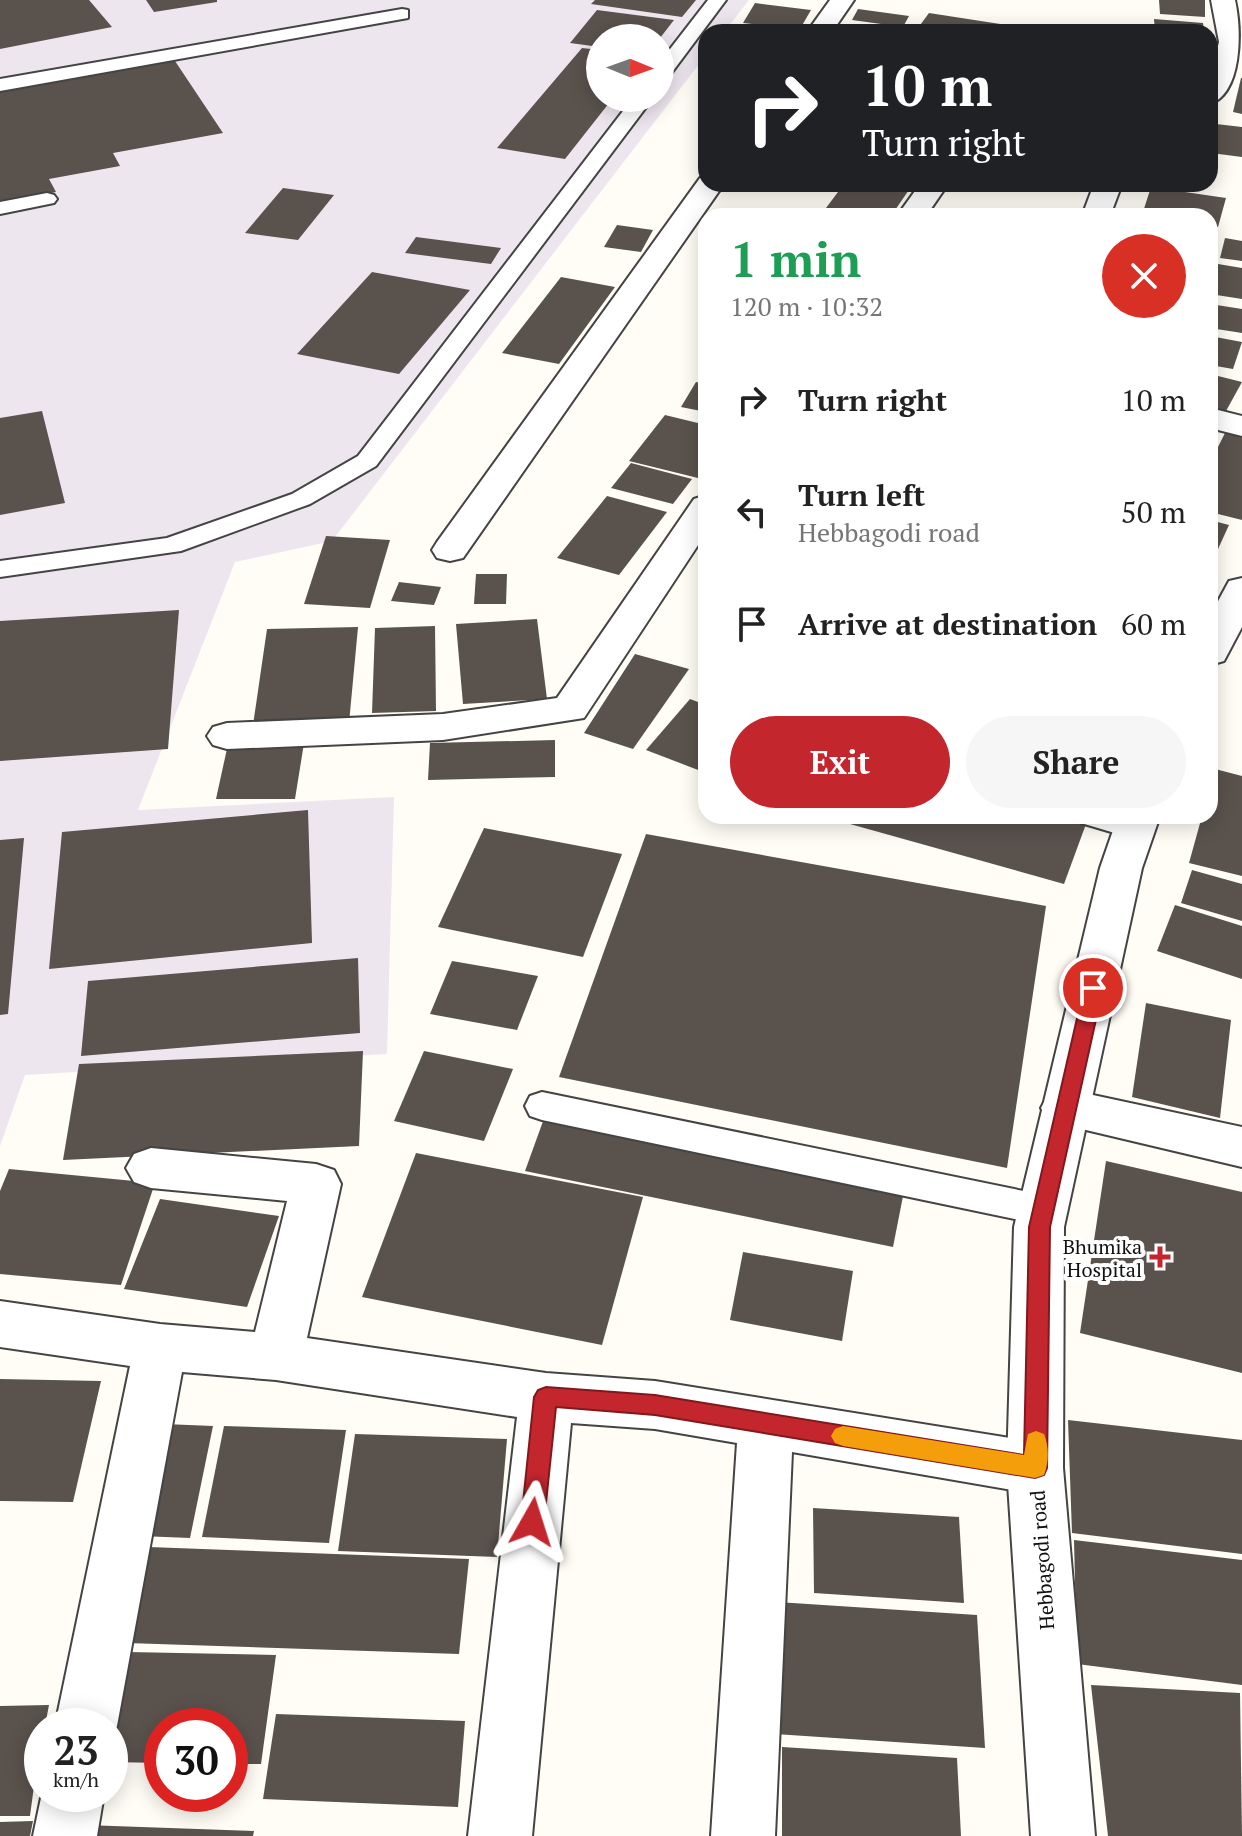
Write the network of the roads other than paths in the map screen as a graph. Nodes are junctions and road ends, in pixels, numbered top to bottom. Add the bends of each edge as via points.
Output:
1 (717, 0) edge
2 (842, 0) edge
3 (1223, 0) edge
4 (402, 14) dead end
5 (699, 24) edge
6 (825, 24) edge
7 (698, 25) edge
8 (1236, 56) edge
9 (674, 57) edge
10 (0, 85) edge
11 (1218, 92) edge
12 (632, 112) edge
13 (704, 192) edge
14 (47, 199) dead end
15 (0, 208) edge
16 (1218, 420) edge
17 (1242, 426) edge
18 (698, 518) edge
19 (450, 550) dead end
20 (0, 569) edge
21 (1242, 589) edge
22 (1218, 629) edge
23 (227, 736) dead end
24 (1122, 824) edge
25 (542, 1106) dead end
26 (1065, 1108) junction
27 (1242, 1147) edge
28 (151, 1168) dead end
29 (1043, 1210) junction
30 (0, 1324) edge
31 (160, 1347) junction
32 (276, 1357) junction
33 (546, 1397) junction
34 (766, 1424) junction
35 (1035, 1468) junction
36 (90, 1708) edge
37 (70, 1812) edge
38 (65, 1836) edge
39 (500, 1836) edge
40 (743, 1836) edge
41 (1063, 1836) edge

1 - 5 lane
2 - 6 street
3 - 8 street
4 - 10 lane
7 - 9 lane
8 - 11 street
12 - 20 lane via 367,461 301,499 172,545
13 - 19 street
14 - 15 lane
16 - 17 street
18 - 23 street via 570,709 443,727
21 - 22 street
24 - 26 street, Hebbagodi road via 1121,868
25 - 29 lane
26 - 27 street
26 - 29 street, Hebbagodi road
28 - 32 street via 316,1184
29 - 35 street, Hebbagodi road
30 - 31 street
31 - 32 street
31 - 36 street
32 - 33 street
33 - 34 street via 655,1405
33 - 39 street
34 - 35 street
34 - 40 street
35 - 41 street, Hebbagodi road
37 - 38 street

